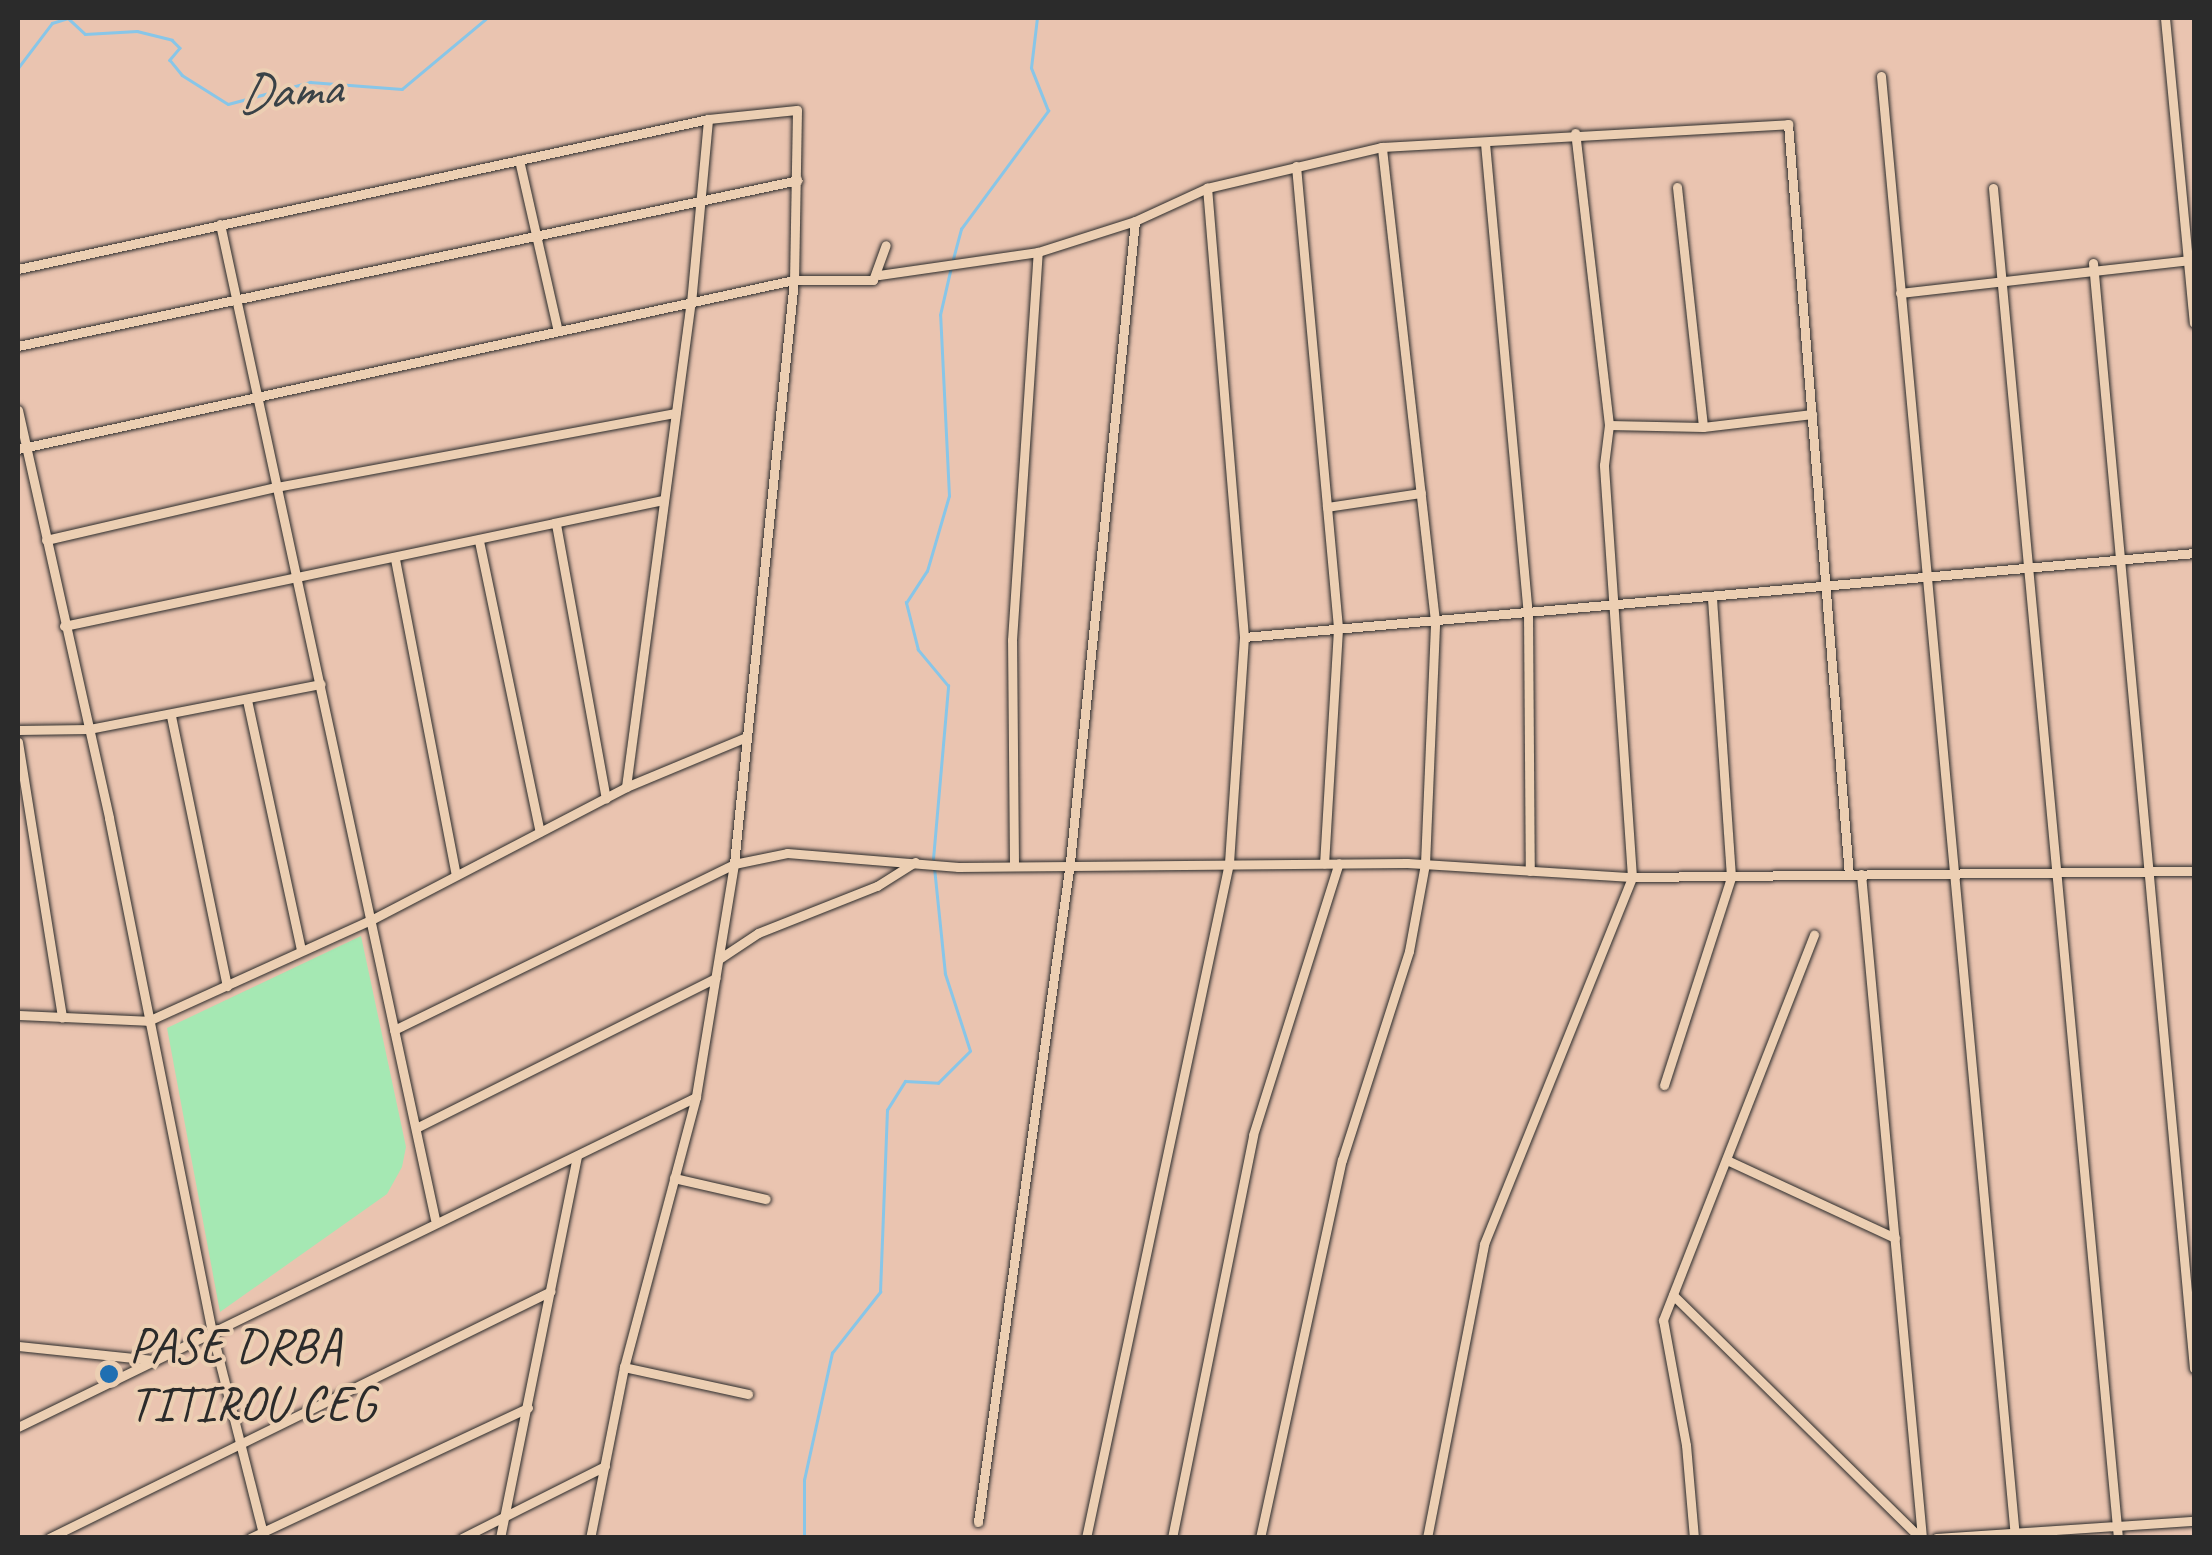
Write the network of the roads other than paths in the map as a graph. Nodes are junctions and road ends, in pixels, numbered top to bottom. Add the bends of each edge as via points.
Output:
1 (2165, 18) edge
2 (1882, 76) dead end
3 (708, 119) junction
4 (1574, 134) junction
5 (1485, 143) junction
6 (1382, 147) junction
7 (520, 160) junction
8 (1296, 166) junction
9 (798, 180) junction
10 (1678, 187) dead end
11 (1207, 188) junction
12 (1993, 188) dead end
13 (696, 203) junction
14 (1135, 221) junction
15 (220, 224) junction
16 (539, 237) junction
17 (886, 244) dead end
18 (1038, 252) junction
19 (2188, 260) junction
20 (2093, 268) junction
21 (18, 269) edge
22 (879, 274) junction
23 (794, 280) junction
24 (2001, 283) junction
25 (1900, 293) junction
26 (233, 299) junction
27 (690, 302) junction
28 (2194, 322) edge
29 (558, 331) junction
30 (18, 346) edge
31 (257, 396) junction
32 (18, 410) edge
33 (675, 413) junction
34 (1812, 414) junction
35 (1609, 425) junction
36 (1703, 427) junction
37 (21, 448) edge
38 (276, 486) junction
39 (1421, 493) junction
40 (663, 500) junction
41 (1327, 508) junction
42 (556, 524) junction
43 (46, 540) junction
44 (479, 541) junction
45 (2194, 553) edge
46 (394, 560) junction
47 (2121, 560) junction
48 (2026, 569) junction
49 (299, 577) junction
50 (1924, 579) junction
51 (1826, 589) junction
52 (1712, 598) junction
53 (1618, 606) junction
54 (1528, 614) junction
55 (1435, 620) junction
56 (64, 626) junction
57 (1338, 629) junction
58 (1244, 637) junction
59 (321, 684) junction
60 (247, 700) junction
61 (172, 716) junction
62 (88, 729) junction
63 (18, 730) edge
64 (746, 736) junction
65 (18, 742) edge
66 (626, 787) junction
67 (606, 798) junction
68 (540, 832) junction
69 (915, 862) junction
70 (1070, 862) junction
71 (1230, 863) junction
72 (734, 864) junction
73 (1014, 864) junction
74 (1324, 864) junction
75 (1339, 864) junction
76 (1425, 864) junction
77 (2150, 870) junction
78 (1530, 871) junction
79 (2194, 871) edge
80 (1950, 872) junction
81 (2052, 873) junction
82 (1849, 874) junction
83 (1861, 874) junction
84 (456, 876) junction
85 (1731, 876) junction
86 (1632, 877) junction
87 (371, 920) junction
88 (1814, 934) dead end
89 (302, 950) junction
90 (719, 959) junction
91 (715, 978) junction
92 (227, 986) junction
93 (18, 1015) edge
94 (62, 1018) junction
95 (148, 1021) junction
96 (394, 1030) junction
97 (1664, 1085) dead end
98 (696, 1097) junction
99 (416, 1128) junction
100 (578, 1156) junction
101 (1729, 1161) junction
102 (674, 1178) junction
103 (766, 1199) dead end
104 (435, 1219) junction
105 (1894, 1238) junction
106 (551, 1290) junction
107 (1673, 1295) junction
108 (212, 1332) junction
109 (18, 1346) edge
110 (156, 1360) junction
111 (624, 1366) junction
112 (2194, 1368) edge
113 (748, 1394) dead end
114 (528, 1408) junction
115 (18, 1428) edge
116 (240, 1442) junction
117 (605, 1466) junction
118 (506, 1517) junction
119 (2194, 1520) edge
120 (978, 1522) dead end
121 (2118, 1533) edge
122 (263, 1534) edge
123 (2015, 1534) edge
124 (49, 1538) edge
125 (250, 1538) edge
126 (462, 1538) edge
127 (500, 1538) edge
128 (590, 1538) edge
129 (1086, 1538) edge
130 (1172, 1538) edge
131 (1260, 1538) edge
132 (1426, 1538) edge
133 (1694, 1538) edge
134 (1921, 1538) edge
135 (1936, 1538) edge

1 - 19 street
2 - 25 street
3 - 7 street
3 - 9 street via 797,110
3 - 13 street
4 - 5 street
4 - 34 street via 1788,124
4 - 35 street
5 - 6 street
5 - 54 street
6 - 8 street
6 - 39 street
7 - 15 street
7 - 16 street
8 - 11 street
8 - 41 street
9 - 13 street
9 - 23 street
10 - 36 street
11 - 14 street
11 - 58 street
12 - 24 street
13 - 16 street
13 - 27 street
14 - 18 street
14 - 70 street
15 - 21 street
15 - 26 street
16 - 26 street
16 - 29 street
17 - 22 street
18 - 22 street
18 - 73 street via 1012,640
19 - 20 street
19 - 28 street
20 - 24 street
20 - 47 street
22 - 23 street via 860,282
23 - 27 street
23 - 64 street
24 - 25 street
24 - 48 street
25 - 50 street
26 - 30 street
26 - 31 street
27 - 29 street
27 - 33 street
29 - 31 street
31 - 37 street
31 - 38 street
32 - 37 street
33 - 38 street
33 - 40 street
34 - 36 street
34 - 51 street
35 - 36 street
35 - 53 street via 1604,465
37 - 43 street
38 - 43 street
38 - 49 street
39 - 41 street
39 - 55 street
40 - 42 street
40 - 66 street
41 - 57 street
42 - 44 street
42 - 67 street
43 - 56 street
44 - 46 street
44 - 68 street
45 - 47 street
46 - 49 street
46 - 84 street
47 - 48 street
47 - 77 street
48 - 50 street
48 - 81 street
49 - 56 street
49 - 59 street
50 - 51 street
50 - 80 street
51 - 52 street
51 - 82 street
52 - 53 street
52 - 85 street
53 - 54 street
53 - 86 street
54 - 55 street
54 - 78 street
55 - 57 street
55 - 76 street
56 - 62 street
57 - 58 street
57 - 74 street
58 - 71 street
59 - 60 street
59 - 87 street
60 - 61 street
60 - 89 street
61 - 62 street
61 - 92 street
62 - 63 street
62 - 95 street
64 - 66 street
64 - 72 street
65 - 94 street
66 - 67 street
67 - 68 street
68 - 84 street
69 - 72 street via 786,853
69 - 73 street
69 - 90 street via 877,886 758,933
70 - 71 street
70 - 73 street
70 - 120 street
71 - 74 street
71 - 129 street
72 - 90 street
72 - 96 street
74 - 75 street
75 - 76 street
75 - 130 street via 1252,1135
76 - 78 street
76 - 131 street via 1408,951 1342,1160
77 - 79 street
77 - 81 street
77 - 112 street
78 - 86 street
80 - 81 street
80 - 83 street
80 - 123 street
81 - 121 street
82 - 83 street
82 - 85 street
83 - 105 street
84 - 87 street
85 - 86 street
85 - 97 street
86 - 132 street via 1484,1244
87 - 89 street
87 - 96 street
88 - 101 street
89 - 92 street
90 - 91 street
91 - 98 street
91 - 99 street
92 - 95 street
93 - 94 street
94 - 95 street
95 - 108 street
96 - 99 street
98 - 100 street
98 - 102 street
99 - 104 street
100 - 104 street
100 - 106 street
101 - 105 street
101 - 107 street
102 - 103 street
102 - 111 street
104 - 108 street
105 - 134 street
106 - 114 street
106 - 116 street
107 - 133 street via 1663,1320 1686,1445
107 - 134 street
108 - 110 street
108 - 116 street
109 - 110 street
110 - 115 street
111 - 113 street
111 - 117 street
114 - 118 street
114 - 122 street
116 - 122 street
116 - 124 street
117 - 118 street
117 - 128 street
118 - 126 street
118 - 127 street
119 - 121 street
121 - 123 street
122 - 125 street
123 - 135 street

